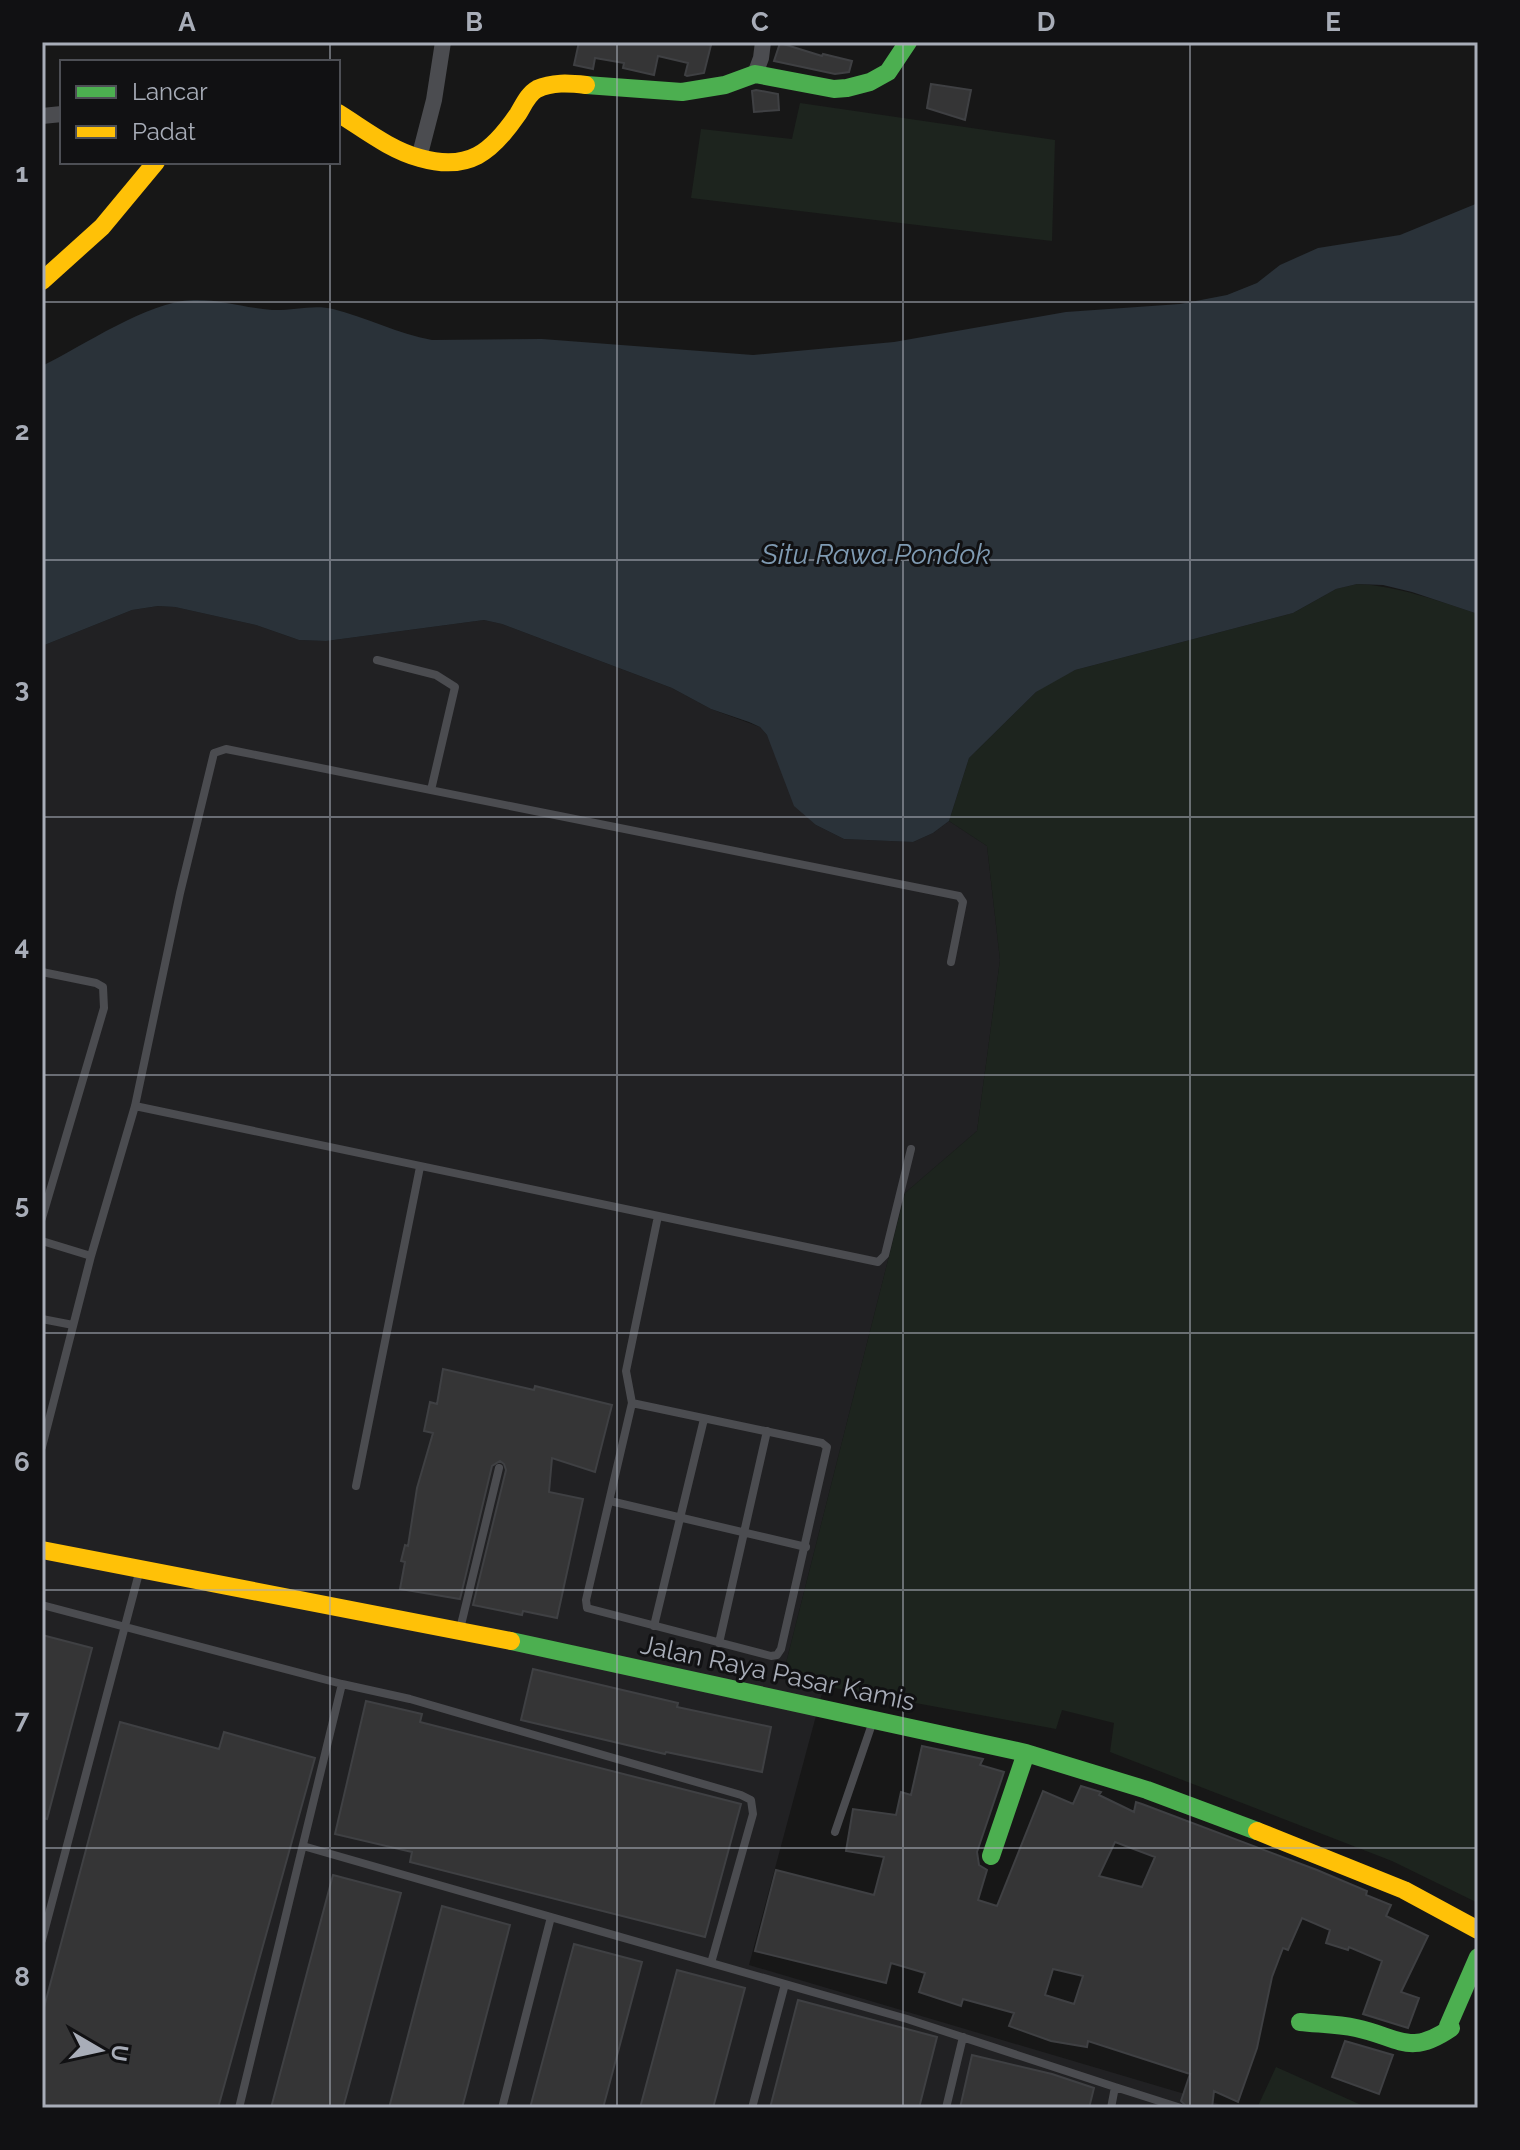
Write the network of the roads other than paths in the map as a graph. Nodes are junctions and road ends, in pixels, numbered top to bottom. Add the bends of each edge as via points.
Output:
1 (443, 42) edge
2 (763, 42) edge
3 (908, 42) edge
4 (755, 74) junction
5 (340, 114) edge
6 (419, 158) junction
7 (154, 164) edge
8 (42, 281) edge
9 (377, 660) dead end
10 (431, 790) junction
11 (951, 962) dead end
12 (42, 972) edge
13 (135, 1106) junction
14 (911, 1149) dead end
15 (420, 1167) junction
16 (658, 1216) junction
17 (42, 1218) edge
18 (42, 1241) edge
19 (91, 1256) junction
20 (42, 1319) edge
21 (73, 1325) junction
22 (632, 1403) junction
23 (704, 1419) junction
24 (767, 1431) junction
25 (42, 1447) edge
26 (499, 1468) dead end
27 (356, 1486) dead end
28 (610, 1501) junction
29 (681, 1518) junction
30 (743, 1534) junction
31 (806, 1547) junction
32 (42, 1550) edge
33 (140, 1571) junction
34 (42, 1605) edge
35 (124, 1626) junction
36 (654, 1626) junction
37 (460, 1630) junction
38 (719, 1643) junction
39 (342, 1684) junction
40 (874, 1720) junction
41 (1026, 1753) junction
42 (835, 1832) dead end
43 (303, 1846) junction
44 (991, 1856) dead end
45 (551, 1917) junction
46 (1478, 1930) edge
47 (42, 1940) edge
48 (1478, 1957) edge
49 (711, 1963) junction
50 (785, 1984) junction
51 (1300, 2022) dead end
52 (963, 2037) junction
53 (1115, 2087) junction
54 (239, 2108) edge
55 (502, 2108) edge
56 (752, 2108) edge
57 (946, 2108) edge
58 (1111, 2108) edge
59 (1181, 2108) edge

1 - 6 street
2 - 4 street
3 - 4 main road via 900,60 881,78 846,88
4 - 6 main road via 682,92 550,84 533,91 484,154 450,163
5 - 6 main road
7 - 8 main road via 102,227
9 - 10 lane via 436,675 455,687
10 - 11 lane via 959,896 963,902
10 - 13 lane via 226,749 214,753
12 - 17 lane via 96,983 105,995
13 - 15 lane
13 - 19 lane
14 - 16 lane via 885,1255 878,1262
15 - 16 lane
15 - 27 lane
16 - 22 lane via 626,1371
18 - 19 lane
19 - 21 lane
20 - 21 lane
21 - 25 lane
22 - 23 lane
22 - 28 lane
23 - 24 lane
23 - 29 lane
24 - 30 lane
24 - 31 lane via 827,1447
26 - 37 lane
28 - 29 lane
28 - 36 lane via 587,1608
29 - 30 lane
29 - 36 lane
30 - 31 lane
30 - 38 lane
31 - 38 lane via 777,1655
32 - 33 main road, Jalan Raya Pasar Kamis
33 - 35 lane
33 - 37 main road, Jalan Raya Pasar Kamis
34 - 35 lane
35 - 39 lane
35 - 47 lane
36 - 38 lane
37 - 40 main road, Jalan Raya Pasar Kamis
39 - 43 lane
39 - 49 lane via 751,1800 753,1814
40 - 41 main road, Jalan Raya Pasar Kamis
40 - 42 lane
41 - 44 main road
41 - 46 main road, Jalan Raya Pasar Kamis via 1147,1790 1308,1850 1404,1890
43 - 45 lane
43 - 54 lane
45 - 49 lane
45 - 55 lane
48 - 51 main road via 1451,2028 1433,2042 1411,2045 1358,2028
49 - 50 lane
50 - 52 lane
50 - 56 lane
52 - 53 lane
52 - 57 lane
53 - 58 lane
53 - 59 lane

